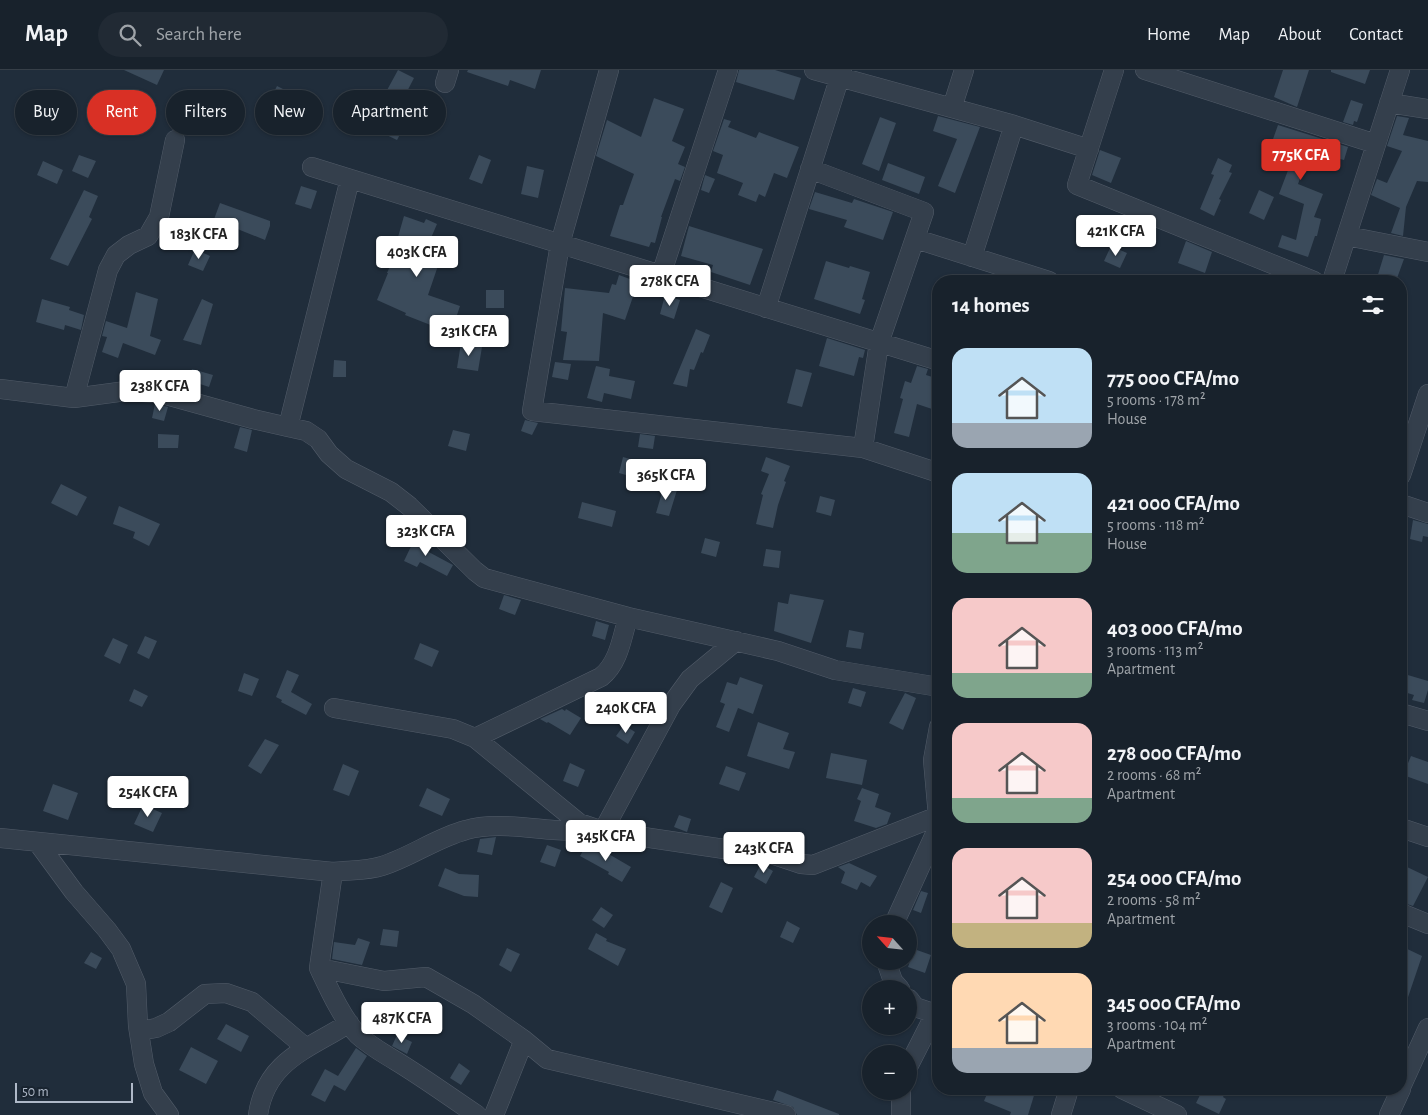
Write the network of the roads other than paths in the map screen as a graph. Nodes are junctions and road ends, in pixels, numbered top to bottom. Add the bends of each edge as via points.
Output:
1 (609, 70) edge
2 (728, 70) edge
3 (814, 70) edge
4 (964, 70) edge
5 (1114, 70) edge
6 (1145, 70) edge
7 (1400, 70) edge
8 (841, 74) edge
9 (1390, 103) junction
10 (952, 108) junction
11 (1428, 109) edge
12 (1014, 125) junction
13 (175, 140) dead end
14 (1376, 144) junction
15 (1089, 149) junction
16 (312, 167) dead end
17 (810, 169) junction
18 (350, 179) junction
19 (1347, 236) junction
20 (916, 239) junction
21 (560, 244) junction
22 (1428, 252) edge
23 (972, 257) junction
24 (661, 275) junction
25 (1030, 275) edge
26 (1299, 275) edge
27 (1334, 275) edge
28 (766, 308) junction
29 (879, 343) junction
30 (932, 359) edge
31 (0, 389) edge
32 (1428, 394) edge
33 (74, 398) junction
34 (288, 427) junction
35 (863, 448) junction
36 (1407, 457) edge
37 (932, 472) edge
38 (1407, 506) edge
39 (1428, 513) edge
40 (628, 617) junction
41 (736, 641) junction
42 (932, 686) edge
43 (334, 708) dead end
44 (1407, 715) edge
45 (1428, 721) edge
46 (475, 738) junction
47 (932, 818) edge
48 (603, 831) junction
49 (1407, 832) edge
50 (1428, 837) edge
51 (0, 838) edge
52 (932, 841) edge
53 (38, 843) junction
54 (333, 872) junction
55 (898, 915) edge
56 (1407, 915) edge
57 (1428, 924) edge
58 (319, 968) junction
59 (917, 1008) edge
60 (932, 1013) edge
61 (349, 1023) junction
62 (932, 1024) edge
63 (1428, 1028) edge
64 (139, 1031) junction
65 (524, 1040) junction
66 (306, 1047) junction
67 (917, 1051) edge
68 (1407, 1075) edge
69 (1067, 1095) edge
70 (1135, 1095) edge
71 (1398, 1095) edge
72 (900, 1100) edge
73 (169, 1115) edge
74 (258, 1115) edge
75 (477, 1115) edge
76 (494, 1115) edge
77 (786, 1115) edge
78 (901, 1115) edge
79 (1062, 1115) edge
80 (1177, 1115) edge
81 (1389, 1115) edge

1 - 21 street
2 - 24 street
3 - 8 street
4 - 10 street
5 - 15 street
6 - 14 street
7 - 9 street
8 - 10 street
8 - 17 street
9 - 11 street
9 - 14 street
10 - 12 street
12 - 15 street
12 - 23 street
13 - 33 street via 159,217 148,236 116,256 108,270
14 - 19 street
15 - 26 street via 1077,185
16 - 18 street
17 - 20 street via 924,212
17 - 28 street
18 - 21 street
18 - 34 street
19 - 22 street
19 - 27 street
20 - 23 street
20 - 29 street
21 - 24 street
21 - 35 street via 532,411
23 - 25 street
24 - 28 street
28 - 29 street
29 - 30 street
29 - 35 street
31 - 33 street
32 - 36 street
33 - 34 street via 126,391 159,393
34 - 40 street via 306,431 346,469 391,492 484,578
35 - 37 street
38 - 39 street
40 - 41 street
40 - 46 street via 609,671
41 - 42 street via 836,670
41 - 48 street via 690,679 671,704
43 - 46 street via 453,729
44 - 45 street
46 - 48 street via 579,822
47 - 48 street via 814,865 768,854
48 - 54 street via 499,826 467,829 380,867
49 - 50 street
51 - 53 street
52 - 55 street
53 - 54 street
53 - 64 street via 121,949 136,984
54 - 58 street
56 - 57 street
58 - 61 street
58 - 65 street via 384,981 426,977 473,1004
59 - 60 street
61 - 66 street
61 - 75 street via 369,1045
62 - 67 street
63 - 68 street
64 - 66 street via 169,1022 205,994 226,993 252,1002
64 - 73 street via 153,1093
65 - 76 street
65 - 77 street via 547,1059
66 - 74 street via 284,1062 271,1080 260,1101
69 - 79 street
70 - 80 street
71 - 81 street
72 - 78 street

